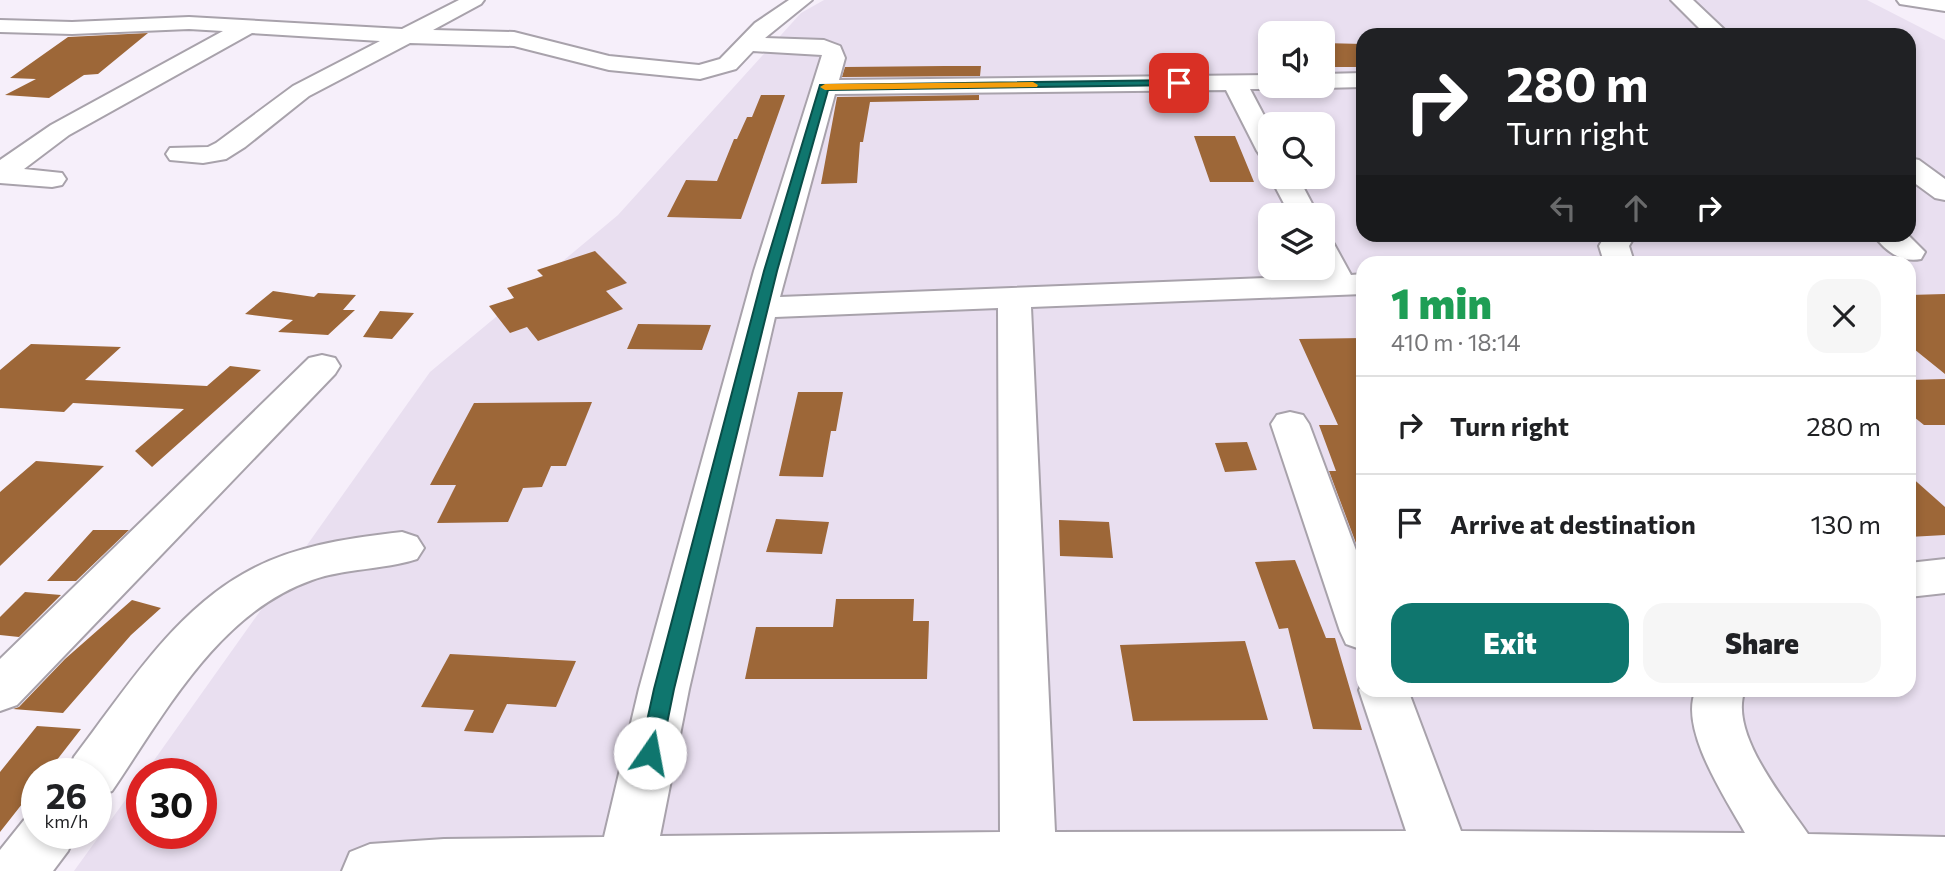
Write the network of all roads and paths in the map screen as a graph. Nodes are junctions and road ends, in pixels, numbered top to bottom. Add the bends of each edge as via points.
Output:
1 (474, 0) edge
2 (802, 0) edge
3 (1681, 0) edge
4 (1907, 0) edge
5 (1945, 5) edge
6 (0, 26) edge
7 (247, 27) junction
8 (1711, 28) edge
9 (407, 36) junction
10 (750, 44) junction
11 (1356, 80) edge
12 (1335, 81) edge
13 (1234, 82) junction
14 (1258, 82) edge
15 (824, 87) junction
16 (1258, 128) edge
17 (179, 154) dead end
18 (1916, 171) edge
19 (0, 174) edge
20 (52, 179) dead end
21 (1945, 192) edge
22 (1335, 265) edge
23 (1352, 284) edge
24 (1014, 298) junction
25 (762, 308) junction
26 (322, 366) dead end
27 (1290, 424) dead end
28 (402, 548) dead end
29 (1945, 576) edge
30 (1916, 579) edge
31 (1356, 611) edge
32 (0, 690) edge
33 (1386, 697) edge
34 (1717, 697) edge
35 (105, 758) edge
36 (36, 849) edge
37 (1443, 858) junction
38 (626, 863) junction
39 (993, 863) edge
40 (1945, 864) edge
41 (1191, 865) edge
42 (1796, 866) edge
43 (444, 868) edge
44 (19, 871) edge
45 (370, 871) edge

1 - 9 street
2 - 10 street via 773,18
3 - 8 street
4 - 5 street
6 - 7 street via 72,29 189,23
7 - 9 street
7 - 19 street via 60,130
9 - 10 street via 531,41 589,58 680,72 716,70
9 - 17 street via 294,95 226,148 208,155
10 - 15 street via 804,45 832,51
11 - 12 street
13 - 14 street
13 - 15 street
13 - 16 street
15 - 25 street
18 - 21 street
19 - 20 street
22 - 23 street
23 - 24 street
24 - 25 street
24 - 39 street
25 - 38 street via 664,689
26 - 32 street
27 - 31 street
28 - 35 street via 330,558 257,586 191,643
29 - 30 street
33 - 37 street
34 - 42 street via 1716,717 1731,756
36 - 44 street
37 - 41 street
37 - 42 street
38 - 39 street
38 - 43 street
39 - 41 street
40 - 42 street
43 - 45 street

